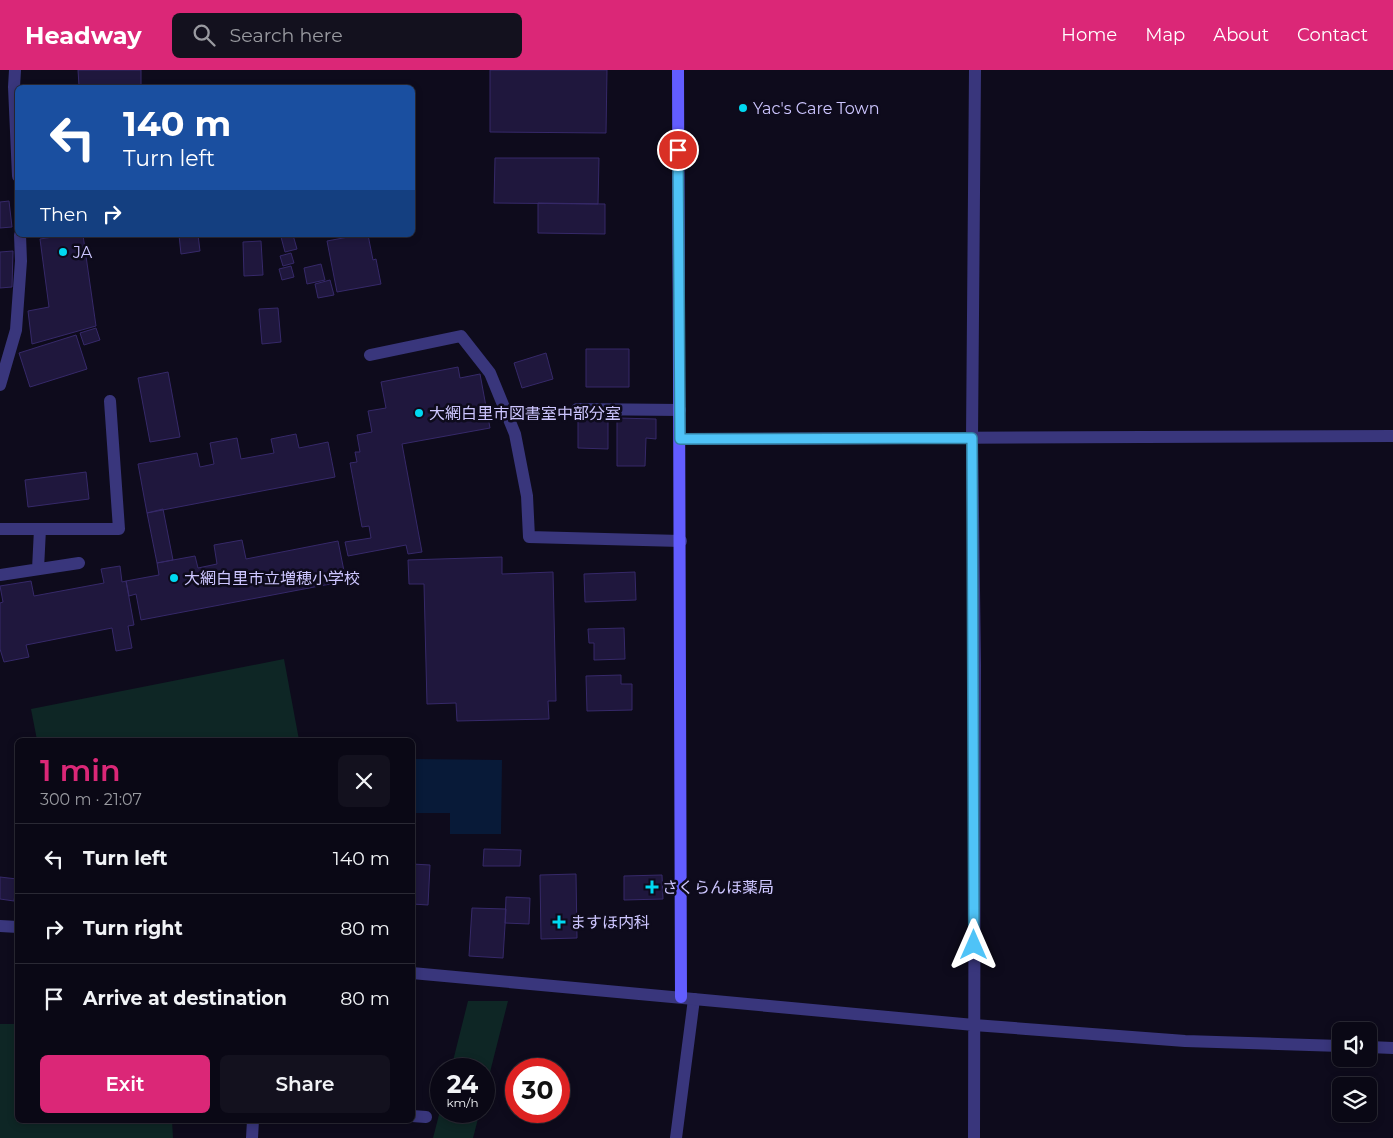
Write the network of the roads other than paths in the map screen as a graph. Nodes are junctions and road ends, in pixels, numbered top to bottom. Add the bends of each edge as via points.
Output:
1 (15, 70) edge
2 (678, 70) edge
3 (975, 70) edge
4 (15, 109) edge
5 (20, 237) edge
6 (370, 355) dead end
7 (0, 385) edge
8 (110, 401) dead end
9 (577, 409) dead end
10 (680, 410) junction
11 (1393, 436) edge
12 (972, 438) junction
13 (680, 439) junction
14 (40, 529) junction
15 (0, 530) edge
16 (681, 541) junction
17 (79, 563) dead end
18 (38, 569) junction
19 (0, 575) edge
20 (0, 926) edge
21 (15, 927) edge
22 (415, 973) edge
23 (688, 998) junction
24 (974, 1025) junction
25 (1332, 1046) edge
26 (1377, 1047) edge
27 (1393, 1048) edge
28 (415, 1116) edge
29 (426, 1117) dead end
30 (253, 1123) edge
31 (252, 1138) edge
32 (676, 1138) edge
33 (974, 1138) edge

1 - 4 street
2 - 10 street
3 - 12 street
5 - 7 street via 16,330
6 - 16 street via 461,336 490,373 515,434 527,496 529,537
8 - 14 street via 119,529
9 - 10 street
10 - 13 street
11 - 12 street
12 - 13 street
12 - 24 street
13 - 16 street
14 - 15 street
14 - 18 street
16 - 23 street
17 - 18 street
18 - 19 street
20 - 21 street
22 - 23 street
23 - 24 street
23 - 32 street
24 - 25 street via 1185,1041
24 - 33 street
26 - 27 street
28 - 29 street
30 - 31 street

